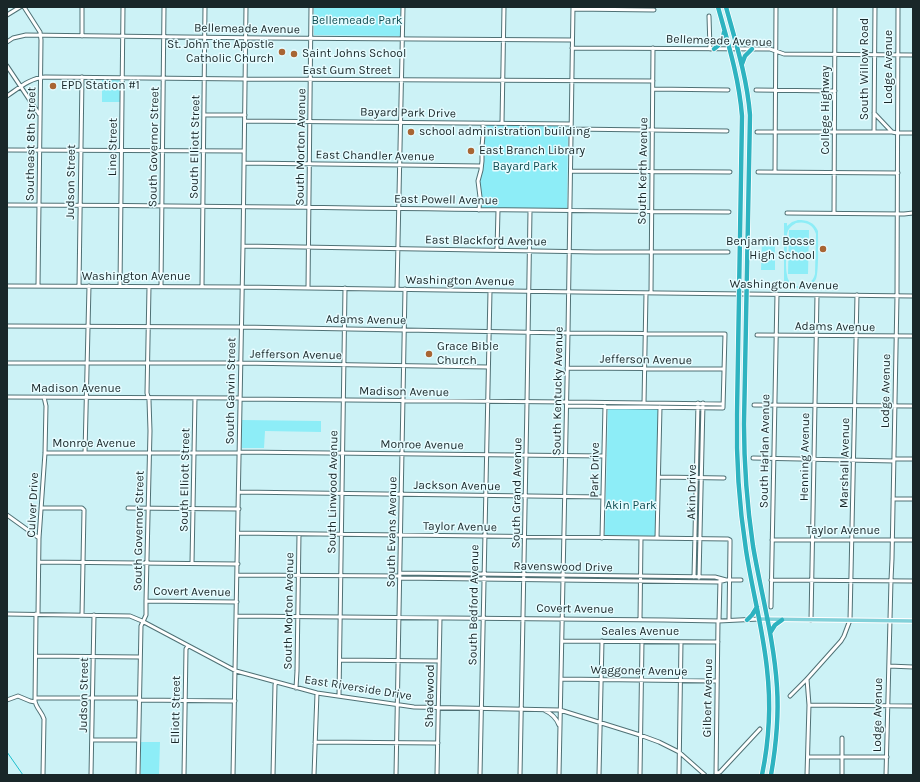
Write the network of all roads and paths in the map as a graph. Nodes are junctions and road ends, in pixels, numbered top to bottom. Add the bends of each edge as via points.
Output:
1 (20, 7) edge
2 (24, 7) edge
3 (82, 7) edge
4 (123, 7) edge
5 (164, 7) edge
6 (205, 7) edge
7 (246, 7) edge
8 (311, 7) edge
9 (403, 7) edge
10 (504, 7) edge
11 (718, 7) edge
12 (726, 7) edge
13 (776, 7) edge
14 (835, 7) edge
15 (874, 7) edge
16 (898, 7) edge
17 (573, 8) edge
18 (654, 10) dead end
19 (7, 15) edge
20 (709, 16) dead end
21 (724, 31) junction
22 (41, 36) junction
23 (82, 36) junction
24 (123, 36) junction
25 (164, 37) junction
26 (205, 37) junction
27 (246, 38) junction
28 (311, 38) junction
29 (402, 39) junction
30 (503, 39) junction
31 (572, 40) junction
32 (7, 42) edge
33 (572, 48) junction
34 (653, 48) junction
35 (712, 49) junction
36 (729, 49) junction
37 (737, 49) junction
38 (752, 49) junction
39 (776, 51) junction
40 (835, 55) junction
41 (874, 55) junction
42 (898, 55) junction
43 (913, 55) edge
44 (742, 64) junction
45 (7, 66) edge
46 (40, 77) junction
47 (82, 78) junction
48 (122, 78) junction
49 (163, 78) junction
50 (204, 79) junction
51 (245, 79) junction
52 (311, 80) junction
53 (402, 80) junction
54 (502, 80) junction
55 (572, 81) junction
56 (653, 81) junction
57 (21, 86) junction
58 (653, 89) junction
59 (728, 90) dead end
60 (756, 90) dead end
61 (776, 90) junction
62 (835, 91) junction
63 (7, 96) edge
64 (874, 113) junction
65 (40, 115) junction
66 (204, 115) junction
67 (245, 116) junction
68 (245, 121) junction
69 (310, 121) junction
70 (401, 122) junction
71 (483, 123) junction
72 (502, 123) junction
73 (571, 124) junction
74 (571, 130) junction
75 (652, 130) junction
76 (727, 131) dead end
77 (775, 131) junction
78 (757, 132) dead end
79 (834, 132) junction
80 (874, 132) junction
81 (892, 132) junction
82 (897, 133) junction
83 (913, 133) edge
84 (7, 150) edge
85 (40, 150) junction
86 (81, 150) junction
87 (122, 151) junction
88 (162, 151) junction
89 (203, 151) junction
90 (244, 151) junction
91 (244, 163) junction
92 (309, 164) junction
93 (400, 165) junction
94 (481, 166) junction
95 (570, 171) junction
96 (652, 171) junction
97 (730, 172) dead end
98 (758, 172) dead end
99 (775, 172) junction
100 (834, 172) junction
101 (898, 173) junction
102 (741, 176) junction
103 (749, 176) junction
104 (7, 205) edge
105 (39, 205) junction
106 (80, 205) junction
107 (121, 205) junction
108 (162, 206) junction
109 (203, 206) junction
110 (244, 206) junction
111 (309, 207) junction
112 (399, 208) junction
113 (479, 210) junction
114 (498, 210) junction
115 (530, 211) junction
116 (570, 211) junction
117 (652, 212) junction
118 (729, 212) dead end
119 (787, 213) dead end
120 (834, 213) junction
121 (913, 213) edge
122 (897, 214) junction
123 (243, 246) junction
124 (309, 247) junction
125 (398, 248) junction
126 (497, 250) junction
127 (530, 251) junction
128 (569, 251) junction
129 (651, 252) junction
130 (728, 252) dead end
131 (7, 286) edge
132 (38, 286) junction
133 (79, 286) junction
134 (89, 286) junction
135 (120, 286) junction
136 (161, 286) junction
137 (149, 287) junction
138 (202, 287) junction
139 (242, 287) junction
140 (308, 288) junction
141 (345, 288) junction
142 (397, 289) junction
143 (405, 289) junction
144 (490, 291) junction
145 (529, 292) junction
146 (569, 292) junction
147 (646, 293) junction
148 (651, 293) junction
149 (739, 294) junction
150 (747, 294) junction
151 (777, 294) junction
152 (817, 295) junction
153 (857, 295) junction
154 (897, 296) junction
155 (913, 296) edge
156 (7, 326) edge
157 (149, 326) junction
158 (88, 327) junction
159 (242, 327) junction
160 (344, 328) junction
161 (404, 329) junction
162 (489, 331) junction
163 (529, 332) junction
164 (568, 333) junction
165 (646, 333) junction
166 (757, 335) dead end
167 (776, 335) junction
168 (816, 336) junction
169 (856, 336) junction
170 (896, 336) junction
171 (913, 336) edge
172 (7, 363) edge
173 (87, 363) junction
174 (148, 363) junction
175 (241, 363) junction
176 (344, 365) junction
177 (404, 366) junction
178 (488, 367) junction
179 (568, 368) junction
180 (645, 369) junction
181 (724, 369) junction
182 (737, 380) junction
183 (745, 380) junction
184 (7, 397) edge
185 (44, 397) junction
186 (86, 398) junction
187 (149, 398) junction
188 (195, 398) junction
189 (240, 398) junction
190 (343, 400) junction
191 (403, 401) junction
192 (488, 402) junction
193 (528, 402) junction
194 (605, 402) junction
195 (567, 404) junction
196 (644, 405) junction
197 (660, 405) junction
198 (698, 405) junction
199 (703, 405) junction
200 (754, 405) dead end
201 (774, 405) junction
202 (815, 405) junction
203 (605, 406) junction
204 (855, 406) junction
205 (895, 406) junction
206 (913, 406) edge
207 (45, 452) junction
208 (86, 453) junction
209 (149, 453) junction
210 (194, 453) junction
211 (239, 453) junction
212 (342, 453) junction
213 (403, 453) junction
214 (487, 455) junction
215 (526, 455) junction
216 (566, 456) junction
217 (604, 456) junction
218 (753, 458) dead end
219 (774, 459) junction
220 (814, 459) junction
221 (913, 459) edge
222 (854, 460) junction
223 (894, 460) junction
224 (659, 477) junction
225 (696, 478) junction
226 (701, 478) junction
227 (724, 478) dead end
228 (239, 492) junction
229 (342, 494) junction
230 (402, 494) junction
231 (486, 496) junction
232 (526, 496) junction
233 (565, 497) junction
234 (603, 497) junction
235 (893, 499) junction
236 (913, 500) edge
237 (41, 508) junction
238 (128, 508) dead end
239 (148, 508) junction
240 (193, 508) junction
241 (239, 509) junction
242 (7, 515) edge
243 (238, 533) junction
244 (299, 534) junction
245 (341, 534) junction
246 (401, 535) junction
247 (485, 536) junction
248 (525, 537) junction
249 (564, 537) junction
250 (39, 538) junction
251 (602, 538) junction
252 (641, 538) junction
253 (657, 538) junction
254 (695, 539) junction
255 (700, 539) junction
256 (772, 540) junction
257 (812, 540) junction
258 (852, 540) junction
259 (892, 540) junction
260 (913, 540) edge
261 (39, 562) junction
262 (83, 563) junction
263 (192, 563) junction
264 (147, 564) junction
265 (238, 564) junction
266 (237, 574) junction
267 (298, 575) junction
268 (524, 575) junction
269 (341, 576) junction
270 (400, 576) junction
271 (484, 577) junction
272 (641, 577) junction
273 (694, 577) junction
274 (699, 577) junction
275 (563, 578) junction
276 (524, 580) junction
277 (720, 580) junction
278 (730, 580) junction
279 (741, 580) dead end
280 (771, 580) junction
281 (811, 580) junction
282 (851, 580) junction
283 (891, 580) junction
284 (641, 581) junction
285 (913, 581) edge
286 (694, 582) junction
287 (698, 582) junction
288 (146, 601) junction
289 (237, 602) junction
290 (757, 607) junction
291 (771, 607) dead end
292 (7, 614) edge
293 (37, 614) junction
294 (82, 615) junction
295 (94, 615) junction
296 (236, 616) junction
297 (297, 616) junction
298 (340, 617) junction
299 (399, 617) junction
300 (440, 618) junction
301 (483, 618) junction
302 (523, 619) junction
303 (767, 619) junction
304 (562, 620) junction
305 (640, 620) junction
306 (729, 620) junction
307 (748, 620) junction
308 (759, 620) junction
309 (782, 620) junction
310 (811, 620) junction
311 (850, 620) junction
312 (890, 620) junction
313 (913, 620) edge
314 (142, 621) junction
315 (719, 621) junction
316 (770, 633) junction
317 (562, 641) junction
318 (602, 641) junction
319 (642, 641) junction
320 (681, 642) junction
321 (718, 642) junction
322 (188, 646) junction
323 (36, 656) junction
324 (93, 657) junction
325 (140, 657) junction
326 (340, 660) junction
327 (398, 661) junction
328 (439, 661) junction
329 (888, 666) junction
330 (913, 667) edge
331 (236, 671) junction
332 (561, 679) junction
333 (807, 679) junction
334 (601, 680) junction
335 (641, 680) junction
336 (681, 681) junction
337 (717, 681) junction
338 (276, 682) junction
339 (296, 688) junction
340 (317, 693) junction
341 (339, 696) junction
342 (790, 696) dead end
343 (35, 698) junction
344 (93, 698) junction
345 (139, 699) junction
346 (7, 700) edge
347 (185, 701) junction
348 (35, 702) junction
349 (235, 702) junction
350 (398, 705) junction
351 (809, 705) junction
352 (887, 706) junction
353 (913, 706) edge
354 (438, 707) junction
355 (482, 708) junction
356 (521, 708) junction
357 (534, 708) junction
358 (560, 710) junction
359 (600, 722) junction
360 (760, 729) dead end
361 (560, 730) junction
362 (640, 735) junction
363 (842, 738) dead end
364 (92, 740) junction
365 (138, 740) junction
366 (315, 742) junction
367 (397, 742) junction
368 (438, 743) junction
369 (679, 752) junction
370 (808, 757) junction
371 (842, 757) junction
372 (887, 757) junction
373 (43, 773) edge
374 (91, 775) edge
375 (138, 775) edge
376 (184, 775) edge
377 (233, 775) edge
378 (273, 775) edge
379 (314, 775) edge
380 (396, 775) edge
381 (437, 775) edge
382 (480, 775) edge
383 (520, 775) edge
384 (559, 775) edge
385 (599, 775) edge
386 (640, 775) edge
387 (679, 775) edge
388 (706, 775) edge
389 (716, 775) edge
390 (762, 775) edge
391 (771, 775) edge
392 (807, 775) edge
393 (842, 775) edge
394 (886, 775) edge

1 - 19 street
2 - 22 street
3 - 23 street
4 - 24 street, Line Street
5 - 25 street, South Governor Street
6 - 26 street, South Elliott Street
7 - 27 street, South Garvin Street
8 - 28 street, South Morton Avenue
9 - 29 street
10 - 30 street
11 - 21 highway
12 - 37 highway
13 - 39 street
14 - 40 street, College Highway
15 - 41 street, South Willow Road
16 - 42 street, Lodge Avenue
17 - 18 street
17 - 31 street, South Kentucky Avenue
20 - 35 street
21 - 35 highway via 722,42
21 - 36 highway
22 - 23 street, Bellemeade Avenue
22 - 32 street, Bellemeade Avenue via 20,36
22 - 46 street, Southeast 8th Street
23 - 24 street, Bellemeade Avenue
24 - 25 street, Bellemeade Avenue
24 - 48 street, Line Street
25 - 26 street, Bellemeade Avenue
25 - 49 street, South Governor Street
26 - 27 street, Bellemeade Avenue
26 - 50 street, South Elliott Street
27 - 28 street, Bellemeade Avenue
27 - 51 street, South Garvin Street
28 - 29 street, Bellemeade Avenue
28 - 52 street, South Morton Avenue
29 - 30 street, Bellemeade Avenue
29 - 53 street
30 - 31 street, Bellemeade Avenue
30 - 54 street
31 - 33 street, South Kentucky Avenue
33 - 34 street, Bellemeade Avenue
33 - 55 street, South Kentucky Avenue
34 - 35 street, Bellemeade Avenue
34 - 56 street, South Kerth Avenue
35 - 36 street, Bellemeade Avenue
36 - 37 street, Bellemeade Avenue
36 - 102 highway via 741,105
37 - 38 street, Bellemeade Avenue
37 - 44 highway
38 - 39 street, Bellemeade Avenue
38 - 44 highway
39 - 40 street, Bellemeade Avenue via 784,54
39 - 61 street
40 - 41 street, Bellemeade Avenue
40 - 62 street, College Highway
41 - 42 street, Bellemeade Avenue
41 - 64 street, South Willow Road
42 - 43 street, Bellemeade Avenue
42 - 82 street, Lodge Avenue
44 - 103 highway via 750,120
45 - 57 street
46 - 47 street, East Gum Street
46 - 57 street
46 - 65 street, Southeast 8th Street
47 - 48 street, East Gum Street
47 - 86 street, Judson Street
48 - 49 street, East Gum Street
48 - 87 street, Line Street
49 - 50 street, East Gum Street
49 - 88 street, South Governor Street
50 - 51 street, East Gum Street
50 - 66 street, South Elliott Street
51 - 52 street, East Gum Street
51 - 67 street, South Garvin Street
52 - 53 street, East Gum Street
52 - 69 street, South Morton Avenue
53 - 54 street, East Gum Street
53 - 70 street
54 - 55 street, East Gum Street
54 - 72 street
55 - 56 street, East Gum Street
55 - 73 street, South Kentucky Avenue
56 - 58 street, South Kerth Avenue
57 - 63 street
57 - 65 street
58 - 59 street
58 - 75 street, South Kerth Avenue
60 - 61 street
61 - 62 street
61 - 77 street
62 - 79 street, College Highway
64 - 80 street, South Willow Road
64 - 81 street
65 - 85 street, Southeast 8th Street
66 - 67 street
66 - 89 street, South Elliott Street
67 - 68 street, South Garvin Street
68 - 69 street, Bayard Park Drive
68 - 90 street, South Garvin Street
69 - 70 street, Bayard Park Drive
69 - 92 street, South Morton Avenue
70 - 71 street, Bayard Park Drive
70 - 93 street
71 - 72 street, Bayard Park Drive
71 - 94 street
72 - 73 street, Bayard Park Drive
73 - 74 street, South Kentucky Avenue
74 - 75 street
74 - 95 street, South Kentucky Avenue
75 - 76 street
75 - 96 street, South Kerth Avenue
77 - 78 street
77 - 79 street
77 - 99 street
79 - 80 street
79 - 100 street, College Highway
80 - 81 street
81 - 82 street
82 - 83 street
82 - 101 street, Lodge Avenue
84 - 85 street
85 - 86 street
85 - 105 street, Southeast 8th Street
86 - 87 street
86 - 106 street, Judson Street
87 - 88 street
87 - 107 street, Line Street
88 - 89 street
88 - 108 street, South Governor Street
89 - 90 street
89 - 109 street, South Elliott Street
90 - 91 street, South Garvin Street
91 - 92 street, East Chandler Avenue
91 - 110 street, South Garvin Street
92 - 93 street, East Chandler Avenue
92 - 111 street, South Morton Avenue
93 - 94 street, East Chandler Avenue
93 - 112 street
94 - 113 street via 478,181
95 - 96 street
95 - 116 street, South Kentucky Avenue
96 - 97 street
96 - 117 street, South Kerth Avenue
98 - 99 street
99 - 100 street
100 - 101 street
100 - 120 street, College Highway
101 - 122 street, Lodge Avenue
102 - 103 highway via 745,172
102 - 149 highway
103 - 150 highway
104 - 105 street, East Powell Avenue
105 - 106 street, East Powell Avenue
105 - 132 street, Southeast 8th Street
106 - 107 street, East Powell Avenue
106 - 133 street, Judson Street
107 - 108 street, East Powell Avenue
107 - 135 street, Line Street
108 - 109 street, East Powell Avenue
108 - 136 street, South Governor Street
109 - 110 street, East Powell Avenue
109 - 138 street, South Elliott Street
110 - 111 street, East Powell Avenue
110 - 123 street, South Garvin Street
111 - 112 street, East Powell Avenue
111 - 124 street, South Morton Avenue
112 - 113 street, East Powell Avenue
112 - 125 street
113 - 114 street, East Powell Avenue
114 - 115 street, East Powell Avenue
114 - 126 street
115 - 116 street, East Powell Avenue
115 - 127 street, South Grand Avenue
116 - 117 street, East Powell Avenue
116 - 128 street, South Kentucky Avenue
117 - 118 street, East Powell Avenue
117 - 129 street, South Kerth Avenue
119 - 120 street
120 - 122 street
121 - 122 street
122 - 154 street, Lodge Avenue
123 - 124 street, East Blackford Avenue
123 - 139 street, South Garvin Street
124 - 125 street, East Blackford Avenue
124 - 140 street, South Morton Avenue
125 - 126 street, East Blackford Avenue
125 - 142 street
126 - 127 street, East Blackford Avenue
127 - 128 street, East Blackford Avenue
127 - 145 street, South Grand Avenue
128 - 129 street, East Blackford Avenue
128 - 146 street, South Kentucky Avenue
129 - 130 street, East Blackford Avenue
129 - 148 street, South Kerth Avenue
131 - 132 street, Washington Avenue
132 - 133 street, Washington Avenue
133 - 134 street, Washington Avenue
134 - 135 street, Washington Avenue
134 - 158 street
135 - 137 street, Washington Avenue
136 - 137 street, Washington Avenue
136 - 138 street, Washington Avenue
137 - 157 street, South Governor Street
138 - 139 street, Washington Avenue
139 - 140 street, Washington Avenue
139 - 159 street, South Garvin Street
140 - 141 street, Washington Avenue
141 - 142 street, Washington Avenue
141 - 160 street, South Linwood Avenue
142 - 143 street, Washington Avenue
143 - 144 street, Washington Avenue
143 - 161 street, South Evans Avenue
144 - 145 street, Washington Avenue
144 - 162 street, South Bedford Avenue
145 - 146 street, Washington Avenue
145 - 163 street, South Grand Avenue
146 - 147 street, Washington Avenue
146 - 164 street, South Kentucky Avenue
147 - 148 street, Washington Avenue
147 - 165 street
148 - 149 street, Washington Avenue
149 - 150 street, Washington Avenue
149 - 182 highway
150 - 151 street, Washington Avenue
150 - 183 highway
151 - 152 street, Washington Avenue
151 - 167 street, South Harlan Avenue
152 - 153 street, Washington Avenue
152 - 168 street, Henning Avenue
153 - 154 street, Washington Avenue
153 - 169 street, Marshall Avenue
154 - 155 street, Washington Avenue
154 - 170 street, Lodge Avenue
156 - 158 street, Adams Avenue
157 - 158 street, Adams Avenue
157 - 159 street, Adams Avenue
157 - 174 street, South Governor Street
158 - 173 street
159 - 160 street, Adams Avenue
159 - 175 street, South Garvin Street
160 - 161 street, Adams Avenue
160 - 176 street, South Linwood Avenue
161 - 162 street, Adams Avenue
161 - 177 street, South Evans Avenue
162 - 163 street, Adams Avenue
162 - 178 street, South Bedford Avenue
163 - 164 street, Adams Avenue
163 - 193 street, South Grand Avenue
164 - 165 street, Adams Avenue
164 - 179 street, South Kentucky Avenue
165 - 180 street
165 - 181 street, Adams Avenue via 725,334
166 - 167 street, Adams Avenue
167 - 168 street, Adams Avenue
167 - 201 street, South Harlan Avenue
168 - 169 street, Adams Avenue
168 - 202 street, Henning Avenue
169 - 170 street, Adams Avenue
169 - 204 street, Marshall Avenue
170 - 171 street, Adams Avenue
170 - 205 street, Lodge Avenue
172 - 173 street, Jefferson Avenue
173 - 174 street, Jefferson Avenue
173 - 186 street
174 - 175 street, Jefferson Avenue
174 - 187 street, South Governor Street
175 - 176 street, Jefferson Avenue
175 - 189 street, South Garvin Street
176 - 177 street, Jefferson Avenue
176 - 190 street, South Linwood Avenue
177 - 178 street, Jefferson Avenue
177 - 191 street, South Evans Avenue
178 - 192 street, South Bedford Avenue
179 - 180 street, Jefferson Avenue
179 - 195 street, South Kentucky Avenue
180 - 181 street, Jefferson Avenue
180 - 196 street
181 - 199 street, Madison Avenue via 723,406
182 - 183 highway via 741,384
182 - 290 highway via 738,489
183 - 303 highway via 744,443 748,502
184 - 185 street, Madison Avenue
185 - 186 street, Madison Avenue
185 - 207 street, Culver Drive
186 - 187 street, Madison Avenue
186 - 208 street
187 - 188 street, Madison Avenue
187 - 209 street, South Governor Street
188 - 189 street, Madison Avenue
188 - 210 street, South Elliott Street
189 - 190 street, Madison Avenue
189 - 211 street, South Garvin Street
190 - 191 street, Madison Avenue
190 - 212 street, South Linwood Avenue
191 - 192 street, Madison Avenue
191 - 213 street, South Evans Avenue
192 - 193 street, Madison Avenue
192 - 214 street, South Bedford Avenue
193 - 195 street, Madison Avenue
193 - 215 street, South Grand Avenue
194 - 195 street, Madison Avenue
194 - 196 street, Madison Avenue
194 - 203 street, Park Drive
195 - 203 street, Madison Avenue
195 - 216 street, South Kentucky Avenue
196 - 197 street, Madison Avenue
196 - 203 street, Madison Avenue
197 - 198 street, Madison Avenue
197 - 224 street
198 - 199 street, Madison Avenue
198 - 225 street, Akin Drive
199 - 226 street, Akin Drive
200 - 201 street
201 - 202 street
201 - 219 street, South Harlan Avenue
202 - 204 street
202 - 220 street, Henning Avenue
203 - 217 street, Park Drive
204 - 205 street
204 - 222 street, Marshall Avenue
205 - 206 street
205 - 223 street, Lodge Avenue
207 - 208 street, Monroe Avenue
207 - 237 street, Culver Drive
208 - 209 street, Monroe Avenue
209 - 210 street, Monroe Avenue
209 - 239 street, South Governor Street
210 - 211 street, Monroe Avenue
210 - 240 street, South Elliott Street
211 - 212 street, Monroe Avenue
211 - 228 street, South Garvin Street
212 - 213 street, Monroe Avenue
212 - 229 street, South Linwood Avenue
213 - 214 street, Monroe Avenue
213 - 230 street, South Evans Avenue
214 - 215 street, Monroe Avenue
214 - 231 street, South Bedford Avenue
215 - 216 street, Monroe Avenue
215 - 232 street, South Grand Avenue
216 - 217 street, Monroe Avenue
216 - 233 street, South Kentucky Avenue
217 - 234 street, Park Drive
218 - 219 street
219 - 220 street
219 - 256 street, South Harlan Avenue
220 - 222 street
220 - 257 street, Henning Avenue
221 - 223 street
222 - 223 street
222 - 258 street, Marshall Avenue
223 - 235 street, Lodge Avenue
224 - 225 street
224 - 253 street
225 - 226 street
225 - 254 street, Akin Drive
226 - 227 street
226 - 255 street, Akin Drive
228 - 229 street, Jackson Avenue
228 - 241 street, South Garvin Street
229 - 230 street, Jackson Avenue
229 - 245 street, South Linwood Avenue
230 - 231 street, Jackson Avenue
230 - 246 street, South Evans Avenue
231 - 232 street, Jackson Avenue
231 - 247 street, South Bedford Avenue
232 - 233 street, Jackson Avenue
232 - 248 street, South Grand Avenue
233 - 234 street, Jackson Avenue
233 - 249 street, South Kentucky Avenue
234 - 251 street, Park Drive
235 - 236 street
235 - 259 street, Lodge Avenue
237 - 250 street, Culver Drive
237 - 262 street via 83,508
238 - 239 street
239 - 240 street
239 - 264 street, South Governor Street
240 - 241 street
240 - 263 street, South Elliott Street
241 - 243 street, South Garvin Street
242 - 250 street
243 - 244 street, Taylor Avenue
243 - 265 street, South Garvin Street
244 - 245 street, Taylor Avenue
244 - 267 street, South Morton Avenue
245 - 246 street, Taylor Avenue
245 - 269 street, South Linwood Avenue
246 - 247 street, Taylor Avenue
246 - 270 street, South Evans Avenue
247 - 248 street, Taylor Avenue
247 - 271 street, South Bedford Avenue
248 - 249 street, Taylor Avenue
248 - 268 street, South Grand Avenue
249 - 251 street, Taylor Avenue
249 - 275 street, South Kentucky Avenue
250 - 261 street, Culver Drive
251 - 252 street, Taylor Avenue
252 - 253 street, Taylor Avenue
252 - 272 street
253 - 254 street, Taylor Avenue
254 - 255 street, Taylor Avenue
254 - 273 street, Akin Drive
255 - 274 street, Akin Drive
255 - 278 street, Taylor Avenue via 729,540
256 - 257 street, Taylor Avenue
256 - 280 street, South Harlan Avenue
257 - 258 street, Taylor Avenue
257 - 281 street, Henning Avenue
258 - 259 street, Taylor Avenue
258 - 282 street, Marshall Avenue
259 - 260 street, Taylor Avenue
259 - 283 street, Lodge Avenue
261 - 262 street
261 - 293 street, Culver Drive
262 - 264 street
262 - 294 street
263 - 264 street
263 - 265 street
264 - 288 street, South Governor Street
265 - 266 street, South Garvin Street
266 - 267 street, Ravenswood Drive
266 - 289 street, South Garvin Street
267 - 269 street, Ravenswood Drive
267 - 297 street, South Morton Avenue
268 - 271 street, Ravenswood Drive
268 - 275 street, Ravenswood Drive
268 - 276 street, South Grand Avenue
269 - 270 street, Ravenswood Drive
269 - 298 street, South Linwood Avenue
270 - 271 street, Ravenswood Drive
270 - 299 street, South Evans Avenue
271 - 276 street, Ravenswood Drive
271 - 301 street, South Bedford Avenue
272 - 273 street, Ravenswood Drive
272 - 275 street, Ravenswood Drive
272 - 284 street
273 - 274 street, Ravenswood Drive
273 - 286 street, Akin Drive
274 - 277 street, Ravenswood Drive via 715,577
274 - 287 street, Akin Drive
275 - 276 street, Ravenswood Drive
275 - 284 street, Ravenswood Drive
275 - 304 street, South Kentucky Avenue
276 - 302 street, South Grand Avenue
277 - 278 street, Ravenswood Drive
277 - 287 street, Ravenswood Drive
277 - 315 street, Gilbert Avenue
278 - 279 street, Ravenswood Drive
278 - 306 street
280 - 281 street
280 - 291 street, South Harlan Avenue
281 - 282 street
281 - 310 street, Henning Avenue
282 - 283 street
282 - 311 street, Marshall Avenue
283 - 285 street
283 - 312 street, Lodge Avenue
284 - 286 street, Ravenswood Drive
284 - 305 street
286 - 287 street, Ravenswood Drive
288 - 289 street, Covert Avenue
288 - 314 street, South Governor Street via 146,615
289 - 296 street, South Garvin Street
290 - 307 highway
290 - 308 highway
292 - 293 street, East Riverside Drive
293 - 294 street, East Riverside Drive
293 - 323 street, Culver Drive
294 - 295 street, East Riverside Drive
295 - 314 street, East Riverside Drive via 130,616
295 - 324 street, Judson Street
296 - 297 street, Covert Avenue
296 - 331 street, South Garvin Street
297 - 298 street, Covert Avenue
297 - 339 street, South Morton Avenue
298 - 299 street, Covert Avenue
298 - 326 street, South Linwood Avenue
299 - 300 street, Covert Avenue
299 - 327 street, South Evans Avenue
300 - 301 street, Covert Avenue
300 - 328 street, Shadewood
301 - 302 street, Covert Avenue
301 - 355 street, South Bedford Avenue
302 - 304 street, Covert Avenue
302 - 356 street, South Grand Avenue
303 - 308 main road, Covert Avenue
303 - 309 main road, Covert Avenue
303 - 316 highway
304 - 305 street, Covert Avenue
304 - 317 street, South Kentucky Avenue
305 - 315 street, Covert Avenue
306 - 307 street, Covert Avenue
306 - 315 street, Covert Avenue
307 - 308 street, Covert Avenue
308 - 390 highway via 769,695 768,740
309 - 310 main road, Covert Avenue
309 - 316 highway
310 - 311 main road, Covert Avenue
311 - 312 main road, Covert Avenue
311 - 333 street, Marshall Avenue via 841,641
312 - 313 main road, Covert Avenue
312 - 329 street, Lodge Avenue
314 - 322 street, East Riverside Drive
314 - 325 street, South Governor Street
315 - 321 street, Gilbert Avenue
316 - 391 highway via 777,701
317 - 318 street, Seales Avenue
317 - 332 street, South Kentucky Avenue
318 - 319 street, Seales Avenue
318 - 334 street
319 - 320 street, Seales Avenue
319 - 335 street
320 - 321 street, Seales Avenue
320 - 336 street
321 - 337 street, Gilbert Avenue
322 - 331 street, East Riverside Drive
322 - 347 street, Elliott Street
323 - 324 street
323 - 343 street, Culver Drive
324 - 325 street
324 - 344 street, Judson Street
325 - 345 street, South Governor Street
326 - 327 street
326 - 341 street, South Linwood Avenue
327 - 328 street
327 - 350 street, South Evans Avenue
328 - 354 street, Shadewood
329 - 330 street
329 - 352 street, Lodge Avenue
331 - 338 street, East Riverside Drive
331 - 349 street, South Garvin Street
332 - 334 street, Waggoner Avenue
332 - 358 street, South Kentucky Avenue
333 - 342 street
333 - 351 street
334 - 335 street, Waggoner Avenue
334 - 359 street
335 - 336 street, Waggoner Avenue
335 - 362 street
336 - 337 street, Waggoner Avenue
336 - 369 street
337 - 389 street, Gilbert Avenue
338 - 339 street, East Riverside Drive
338 - 378 street, South Morton Avenue
339 - 340 street, East Riverside Drive
340 - 341 street, East Riverside Drive
340 - 366 street
341 - 350 street, East Riverside Drive
343 - 344 street
343 - 348 street, Culver Drive
344 - 345 street
344 - 364 street, Judson Street
345 - 347 street
345 - 365 street, South Governor Street
346 - 348 street via 18,696
347 - 349 street
347 - 376 street, Elliott Street
348 - 373 street, Culver Drive via 44,717
349 - 377 street, South Garvin Street
350 - 354 street, East Riverside Drive
350 - 367 street, South Evans Avenue
351 - 352 street
351 - 370 street
352 - 353 street
352 - 372 street, Lodge Avenue
354 - 355 street, East Riverside Drive
354 - 368 street, Shadewood
355 - 356 street, East Riverside Drive
355 - 382 street, South Bedford Avenue
356 - 357 street, East Riverside Drive
356 - 383 street, South Grand Avenue
357 - 358 street, East Riverside Drive
357 - 361 street via 550,713 557,720
358 - 359 street, East Riverside Drive
358 - 361 street, South Kentucky Avenue
359 - 362 street, East Riverside Drive
359 - 385 street
360 - 389 street
361 - 384 street, South Kentucky Avenue
362 - 369 street, East Riverside Drive
362 - 386 street
363 - 371 street
364 - 365 street
364 - 374 street, Judson Street
365 - 375 street, South Governor Street
366 - 367 street
366 - 379 street
367 - 368 street
367 - 380 street, South Evans Avenue
368 - 381 street, Shadewood
369 - 387 street
369 - 388 street, East Riverside Drive
370 - 371 street
370 - 392 street
371 - 372 street
371 - 393 street
372 - 394 street, Lodge Avenue

